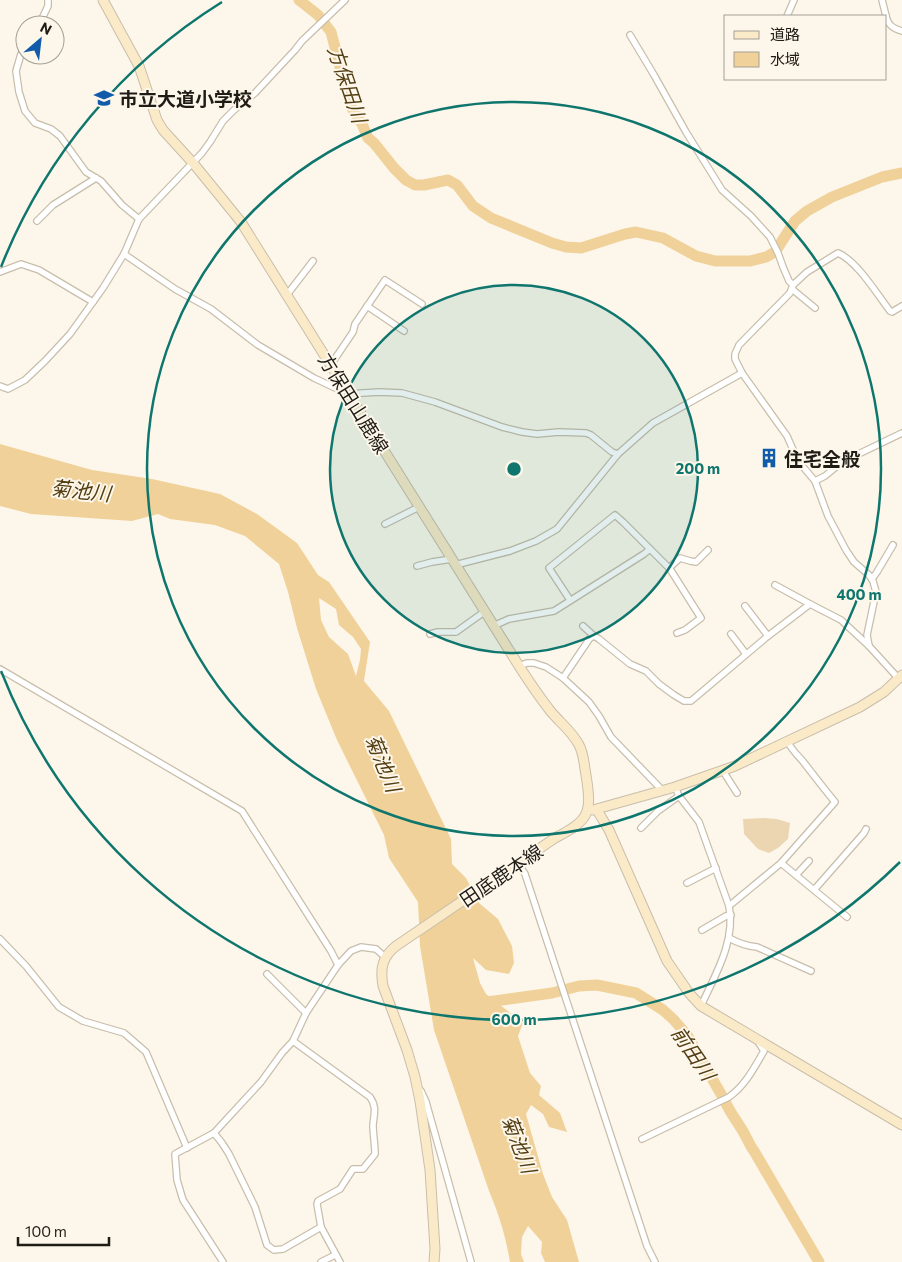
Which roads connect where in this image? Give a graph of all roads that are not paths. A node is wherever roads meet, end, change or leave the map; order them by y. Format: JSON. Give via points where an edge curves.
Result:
{"nodes":[{"id":1,"x":48,"y":0,"type":"edge"},
{"id":2,"x":103,"y":0,"type":"edge"},
{"id":3,"x":794,"y":0,"type":"edge"},
{"id":4,"x":882,"y":0,"type":"edge"},
{"id":5,"x":343,"y":2,"type":"edge"},
{"id":6,"x":44,"y":15,"type":"edge"},
{"id":7,"x":787,"y":15,"type":"edge"},
{"id":8,"x":886,"y":15,"type":"edge"},
{"id":9,"x":887,"y":21,"type":"edge"},
{"id":10,"x":902,"y":31,"type":"edge"},
{"id":11,"x":630,"y":35,"type":"dead end"},
{"id":12,"x":18,"y":65,"type":"edge"},
{"id":13,"x":193,"y":163,"type":"junction"},
{"id":14,"x":96,"y":178,"type":"junction"},
{"id":15,"x":140,"y":219,"type":"junction"},
{"id":16,"x":37,"y":221,"type":"dead end"},
{"id":17,"x":124,"y":254,"type":"junction"},
{"id":18,"x":313,"y":261,"type":"dead end"},
{"id":19,"x":0,"y":272,"type":"edge"},
{"id":20,"x":792,"y":287,"type":"junction"},
{"id":21,"x":286,"y":296,"type":"junction"},
{"id":22,"x":93,"y":302,"type":"junction"},
{"id":23,"x":422,"y":304,"type":"dead end"},
{"id":24,"x":367,"y":306,"type":"junction"},
{"id":25,"x":902,"y":306,"type":"edge"},
{"id":26,"x":815,"y":308,"type":"dead end"},
{"id":27,"x":404,"y":331,"type":"dead end"},
{"id":28,"x":330,"y":366,"type":"junction"},
{"id":29,"x":742,"y":373,"type":"junction"},
{"id":30,"x":0,"y":386,"type":"edge"},
{"id":31,"x":348,"y":394,"type":"junction"},
{"id":32,"x":902,"y":433,"type":"edge"},
{"id":33,"x":618,"y":454,"type":"junction"},
{"id":34,"x":814,"y":481,"type":"junction"},
{"id":35,"x":419,"y":507,"type":"junction"},
{"id":36,"x":385,"y":524,"type":"dead end"},
{"id":37,"x":893,"y":546,"type":"dead end"},
{"id":38,"x":650,"y":549,"type":"junction"},
{"id":39,"x":708,"y":550,"type":"dead end"},
{"id":40,"x":453,"y":562,"type":"junction"},
{"id":41,"x":417,"y":566,"type":"dead end"},
{"id":42,"x":669,"y":568,"type":"junction"},
{"id":43,"x":872,"y":579,"type":"junction"},
{"id":44,"x":775,"y":585,"type":"dead end"},
{"id":45,"x":570,"y":600,"type":"junction"},
{"id":46,"x":810,"y":604,"type":"junction"},
{"id":47,"x":745,"y":606,"type":"dead end"},
{"id":48,"x":484,"y":612,"type":"junction"},
{"id":49,"x":494,"y":626,"type":"junction"},
{"id":50,"x":583,"y":626,"type":"dead end"},
{"id":51,"x":677,"y":633,"type":"dead end"},
{"id":52,"x":430,"y":634,"type":"dead end"},
{"id":53,"x":731,"y":634,"type":"dead end"},
{"id":54,"x":594,"y":636,"type":"junction"},
{"id":55,"x":768,"y":636,"type":"junction"},
{"id":56,"x":869,"y":646,"type":"junction"},
{"id":57,"x":746,"y":654,"type":"junction"},
{"id":58,"x":519,"y":666,"type":"junction"},
{"id":59,"x":0,"y":670,"type":"edge"},
{"id":60,"x":563,"y":678,"type":"junction"},
{"id":61,"x":901,"y":679,"type":"edge"},
{"id":62,"x":788,"y":742,"type":"junction"},
{"id":63,"x":723,"y":771,"type":"junction"},
{"id":64,"x":675,"y":787,"type":"junction"},
{"id":65,"x":662,"y":790,"type":"junction"},
{"id":66,"x":738,"y":793,"type":"dead end"},
{"id":67,"x":679,"y":796,"type":"junction"},
{"id":68,"x":592,"y":810,"type":"junction"},
{"id":69,"x":641,"y":828,"type":"dead end"},
{"id":70,"x":866,"y":829,"type":"dead end"},
{"id":71,"x":809,"y":861,"type":"dead end"},
{"id":72,"x":518,"y":863,"type":"junction"},
{"id":73,"x":780,"y":863,"type":"junction"},
{"id":74,"x":716,"y":868,"type":"junction"},
{"id":75,"x":796,"y":876,"type":"junction"},
{"id":76,"x":687,"y":883,"type":"dead end"},
{"id":77,"x":814,"y":890,"type":"junction"},
{"id":78,"x":729,"y":906,"type":"junction"},
{"id":79,"x":731,"y":915,"type":"junction"},
{"id":80,"x":847,"y":917,"type":"dead end"},
{"id":81,"x":702,"y":930,"type":"dead end"},
{"id":82,"x":729,"y":938,"type":"junction"},
{"id":83,"x":0,"y":939,"type":"edge"},
{"id":84,"x":385,"y":957,"type":"junction"},
{"id":85,"x":338,"y":965,"type":"junction"},
{"id":86,"x":811,"y":971,"type":"dead end"},
{"id":87,"x":267,"y":974,"type":"dead end"},
{"id":88,"x":701,"y":1006,"type":"junction"},
{"id":89,"x":306,"y":1013,"type":"junction"},
{"id":90,"x":293,"y":1040,"type":"junction"},
{"id":91,"x":757,"y":1040,"type":"junction"},
{"id":92,"x":415,"y":1077,"type":"junction"},
{"id":93,"x":902,"y":1125,"type":"edge"},
{"id":94,"x":214,"y":1133,"type":"junction"},
{"id":95,"x":642,"y":1139,"type":"dead end"},
{"id":96,"x":187,"y":1148,"type":"junction"},
{"id":97,"x":321,"y":1227,"type":"junction"},
{"id":98,"x":335,"y":1255,"type":"junction"},
{"id":99,"x":223,"y":1262,"type":"edge"},
{"id":100,"x":321,"y":1262,"type":"edge"},
{"id":101,"x":340,"y":1262,"type":"edge"},
{"id":102,"x":434,"y":1262,"type":"edge"},
{"id":103,"x":471,"y":1262,"type":"edge"},
{"id":104,"x":655,"y":1262,"type":"edge"}],
"edges":[{"from":1,"to":6,"type":"street"},
{"from":2,"to":13,"type":"main road","name":"方保田山鹿線","via":[[139,66],[157,120]]},
{"from":3,"to":7,"type":"street"},
{"from":4,"to":8,"type":"street"},
{"from":5,"to":13,"type":"street","via":[[255,93],[223,121]]},
{"from":9,"to":10,"type":"street"},
{"from":11,"to":20,"type":"street","via":[[722,190],[770,237]]},
{"from":12,"to":14,"type":"street","via":[[19,92],[25,111],[35,123],[60,136],[86,172]]},
{"from":13,"to":15,"type":"street"},
{"from":13,"to":21,"type":"main road","name":"方保田山鹿線","via":[[241,222]]},
{"from":14,"to":15,"type":"street"},
{"from":14,"to":16,"type":"street","via":[[53,205]]},
{"from":15,"to":17,"type":"street"},
{"from":17,"to":22,"type":"street"},
{"from":17,"to":31,"type":"street","via":[[211,309],[258,345]]},
{"from":18,"to":21,"type":"street"},
{"from":19,"to":22,"type":"street","via":[[22,264],[39,270]]},
{"from":20,"to":25,"type":"street","via":[[807,272],[838,253],[857,268],[890,311]]},
{"from":20,"to":26,"type":"street"},
{"from":20,"to":29,"type":"street","via":[[736,350],[735,359]]},
{"from":21,"to":28,"type":"main road","name":"方保田山鹿線"},
{"from":22,"to":30,"type":"street","via":[[70,334],[25,380],[8,389]]},
{"from":23,"to":24,"type":"street","via":[[385,280]]},
{"from":24,"to":27,"type":"street"},
{"from":24,"to":28,"type":"street"},
{"from":28,"to":31,"type":"main road","name":"方保田山鹿線"},
{"from":29,"to":33,"type":"street","via":[[653,423]]},
{"from":29,"to":34,"type":"street"},
{"from":31,"to":33,"type":"street","via":[[402,393],[522,432],[586,433]]},
{"from":31,"to":35,"type":"main road","name":"方保田山鹿線"},
{"from":32,"to":34,"type":"street","via":[[842,462]]},
{"from":33,"to":40,"type":"street","via":[[557,529],[510,551]]},
{"from":34,"to":43,"type":"street","via":[[846,550]]},
{"from":35,"to":36,"type":"street"},
{"from":35,"to":40,"type":"main road","name":"方保田山鹿線"},
{"from":37,"to":43,"type":"street"},
{"from":38,"to":42,"type":"street"},
{"from":38,"to":45,"type":"street"},
{"from":38,"to":45,"type":"street","via":[[614,515],[549,568]]},
{"from":39,"to":42,"type":"street","via":[[696,562],[680,558]]},
{"from":40,"to":41,"type":"street"},
{"from":40,"to":48,"type":"main road","name":"方保田山鹿線"},
{"from":42,"to":51,"type":"street","via":[[701,618]]},
{"from":43,"to":56,"type":"street","via":[[876,592],[867,635]]},
{"from":44,"to":46,"type":"street"},
{"from":45,"to":49,"type":"street","via":[[554,611],[510,619]]},
{"from":46,"to":55,"type":"street"},
{"from":46,"to":56,"type":"street","via":[[841,620]]},
{"from":47,"to":55,"type":"street"},
{"from":48,"to":49,"type":"main road","name":"方保田山鹿線"},
{"from":48,"to":52,"type":"street","via":[[456,632]]},
{"from":49,"to":58,"type":"main road","name":"方保田山鹿線"},
{"from":50,"to":54,"type":"street"},
{"from":53,"to":57,"type":"street"},
{"from":54,"to":57,"type":"street","via":[[630,664],[646,671],[658,684],[691,701]]},
{"from":54,"to":60,"type":"street"},
{"from":55,"to":57,"type":"street"},
{"from":56,"to":61,"type":"street"},
{"from":58,"to":60,"type":"street","via":[[534,663]]},
{"from":58,"to":68,"type":"main road","name":"方保田山鹿線","via":[[580,747]]},
{"from":59,"to":85,"type":"street","via":[[242,810]]},
{"from":60,"to":65,"type":"street","via":[[589,702],[611,737]]},
{"from":61,"to":62,"type":"main road","name":"田底鹿本線","via":[[860,707]]},
{"from":62,"to":63,"type":"main road","name":"田底鹿本線"},
{"from":62,"to":73,"type":"street","via":[[835,802]]},
{"from":63,"to":64,"type":"main road","name":"田底鹿本線"},
{"from":63,"to":66,"type":"street"},
{"from":64,"to":65,"type":"main road","name":"田底鹿本線"},
{"from":64,"to":67,"type":"street"},
{"from":65,"to":68,"type":"main road","name":"田底鹿本線"},
{"from":67,"to":69,"type":"street"},
{"from":67,"to":74,"type":"street","via":[[699,822]]},
{"from":68,"to":72,"type":"main road","name":"田底鹿本線","via":[[577,825]]},
{"from":68,"to":88,"type":"main road","via":[[609,830],[667,961]]},
{"from":70,"to":77,"type":"street"},
{"from":71,"to":75,"type":"street"},
{"from":72,"to":84,"type":"main road","name":"田底鹿本線","via":[[396,946]]},
{"from":72,"to":104,"type":"street","via":[[525,874],[647,1246]]},
{"from":73,"to":75,"type":"street"},
{"from":73,"to":78,"type":"street"},
{"from":74,"to":76,"type":"street"},
{"from":74,"to":78,"type":"street"},
{"from":75,"to":77,"type":"street"},
{"from":77,"to":80,"type":"street"},
{"from":78,"to":79,"type":"street"},
{"from":79,"to":81,"type":"street"},
{"from":79,"to":82,"type":"street"},
{"from":82,"to":86,"type":"street"},
{"from":82,"to":88,"type":"street"},
{"from":83,"to":96,"type":"street","via":[[59,1007],[83,1021],[124,1033],[146,1052]]},
{"from":84,"to":85,"type":"street","via":[[376,949],[361,947],[351,951]]},
{"from":84,"to":92,"type":"main road","via":[[382,967],[384,986]]},
{"from":85,"to":89,"type":"street"},
{"from":87,"to":89,"type":"street"},
{"from":88,"to":91,"type":"main road"},
{"from":89,"to":90,"type":"street"},
{"from":90,"to":94,"type":"street","via":[[261,1082]]},
{"from":90,"to":97,"type":"street","via":[[374,1103],[375,1154],[363,1169],[353,1169],[340,1189],[318,1201]]},
{"from":91,"to":93,"type":"main road"},
{"from":91,"to":95,"type":"street","via":[[764,1051],[736,1092]]},
{"from":92,"to":102,"type":"main road","via":[[430,1170]]},
{"from":92,"to":103,"type":"street","via":[[426,1102]]},
{"from":94,"to":96,"type":"street"},
{"from":94,"to":97,"type":"street","via":[[229,1154],[255,1207],[267,1245],[274,1250],[283,1249]]},
{"from":96,"to":99,"type":"street","via":[[176,1154],[177,1180],[183,1200]]},
{"from":97,"to":98,"type":"street"},
{"from":98,"to":100,"type":"street"},
{"from":98,"to":101,"type":"street"}]}
